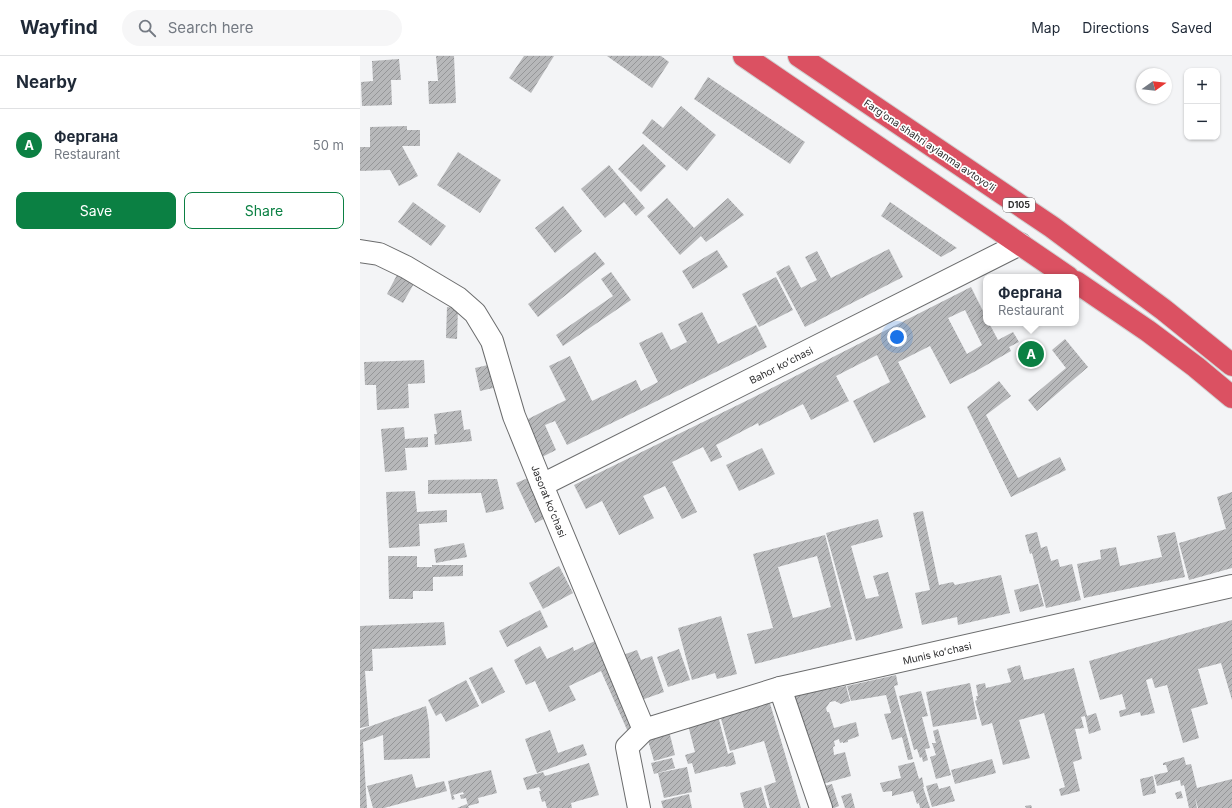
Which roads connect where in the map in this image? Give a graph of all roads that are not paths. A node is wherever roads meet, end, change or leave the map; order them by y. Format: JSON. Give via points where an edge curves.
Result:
{"nodes":[{"id":1,"x":744,"y":56,"type":"edge"},
{"id":2,"x":799,"y":56,"type":"edge"},
{"id":3,"x":1020,"y":244,"type":"junction"},
{"id":4,"x":360,"y":251,"type":"edge"},
{"id":5,"x":1064,"y":274,"type":"edge"},
{"id":6,"x":1079,"y":284,"type":"edge"},
{"id":7,"x":1232,"y":365,"type":"edge"},
{"id":8,"x":1232,"y":397,"type":"edge"},
{"id":9,"x":542,"y":485,"type":"junction"},
{"id":10,"x":1232,"y":586,"type":"edge"},
{"id":11,"x":780,"y":688,"type":"junction"},
{"id":12,"x":644,"y":730,"type":"junction"},
{"id":13,"x":639,"y":808,"type":"edge"},
{"id":14,"x":821,"y":808,"type":"edge"}],
"edges":[{"from":1,"to":3,"type":"highway"},
{"from":2,"to":7,"type":"highway","name":"Farg‘ona shahri aylanma avtoyo‘li","number":"D105","via":[[1052,227],[1164,310]]},
{"from":3,"to":5,"type":"highway"},
{"from":3,"to":9,"type":"street","name":"Bahor koʻchasi"},
{"from":4,"to":9,"type":"street","name":"Jasorat koʻchasi","via":[[379,254],[406,267],[458,298],[475,313],[492,342],[514,416]]},
{"from":6,"to":8,"type":"highway","via":[[1196,366]]},
{"from":9,"to":12,"type":"street","name":"Jasorat koʻchasi"},
{"from":10,"to":11,"type":"street","name":"Munis koʻchasi"},
{"from":11,"to":12,"type":"street","name":"Munis koʻchasi"},
{"from":11,"to":14,"type":"street"},
{"from":12,"to":13,"type":"street","via":[[627,747]]}]}
